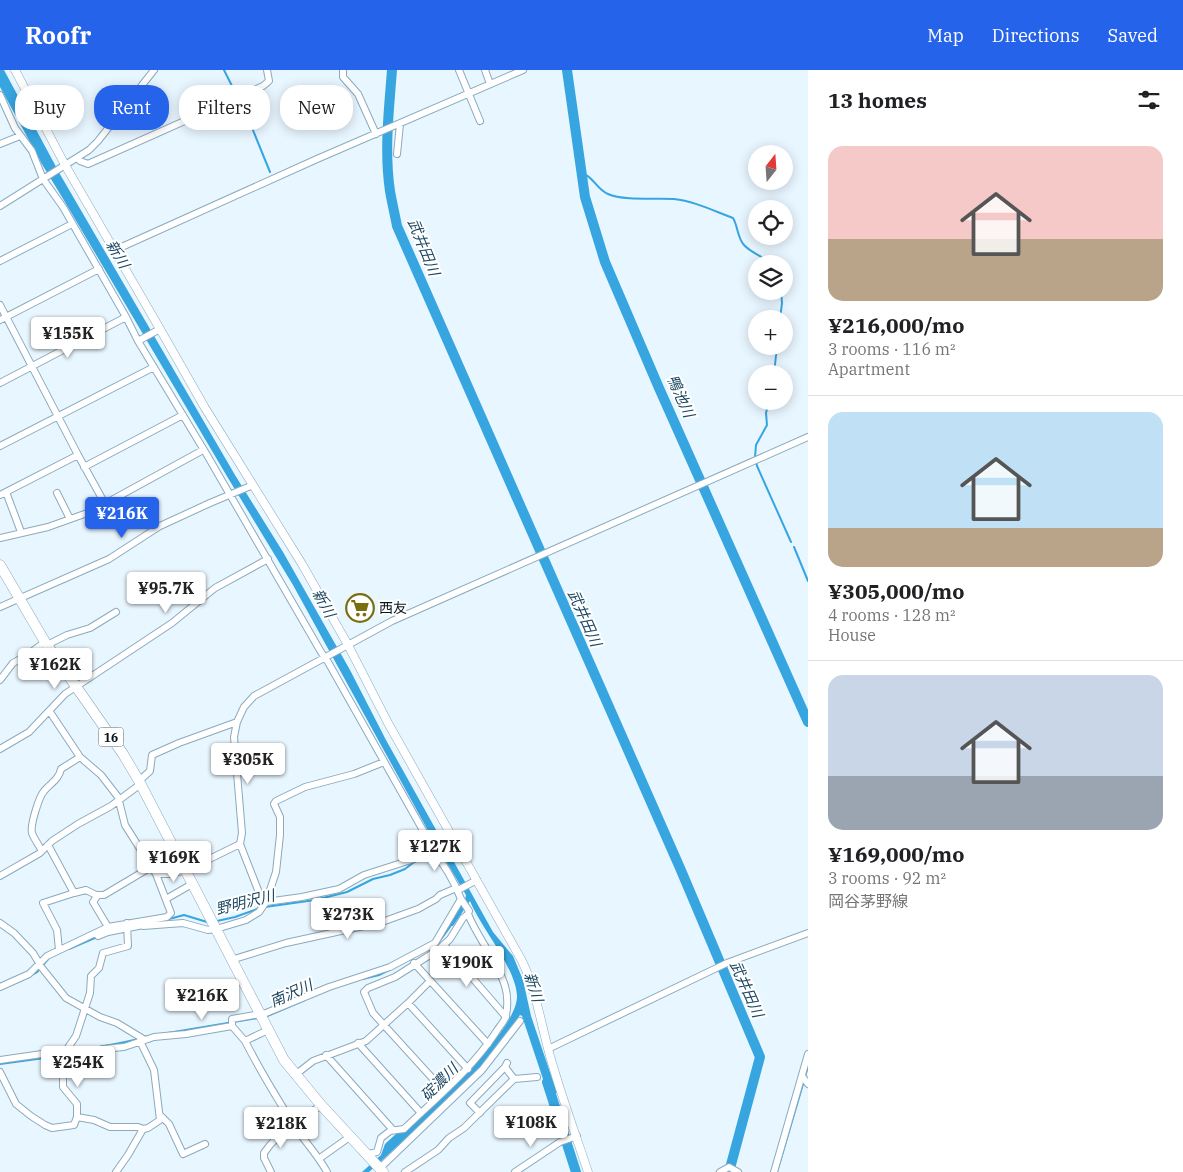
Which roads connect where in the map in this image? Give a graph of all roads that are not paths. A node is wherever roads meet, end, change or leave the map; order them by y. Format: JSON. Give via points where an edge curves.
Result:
{"nodes":[{"id":1,"x":15,"y":70,"type":"edge"},
{"id":2,"x":154,"y":70,"type":"edge"},
{"id":3,"x":267,"y":70,"type":"edge"},
{"id":4,"x":343,"y":70,"type":"edge"},
{"id":5,"x":459,"y":70,"type":"edge"},
{"id":6,"x":485,"y":70,"type":"edge"},
{"id":7,"x":523,"y":70,"type":"edge"},
{"id":8,"x":490,"y":84,"type":"junction"},
{"id":9,"x":470,"y":93,"type":"junction"},
{"id":10,"x":0,"y":95,"type":"edge"},
{"id":11,"x":480,"y":121,"type":"dead end"},
{"id":12,"x":399,"y":124,"type":"junction"},
{"id":13,"x":379,"y":133,"type":"junction"},
{"id":14,"x":20,"y":136,"type":"junction"},
{"id":15,"x":0,"y":144,"type":"edge"},
{"id":16,"x":397,"y":154,"type":"dead end"},
{"id":17,"x":77,"y":158,"type":"junction"},
{"id":18,"x":63,"y":167,"type":"junction"},
{"id":19,"x":45,"y":178,"type":"junction"},
{"id":20,"x":0,"y":206,"type":"edge"},
{"id":21,"x":72,"y":224,"type":"junction"},
{"id":22,"x":115,"y":250,"type":"junction"},
{"id":23,"x":0,"y":261,"type":"edge"},
{"id":24,"x":99,"y":269,"type":"junction"},
{"id":25,"x":0,"y":304,"type":"edge"},
{"id":26,"x":126,"y":317,"type":"junction"},
{"id":27,"x":3,"y":318,"type":"edge"},
{"id":28,"x":157,"y":330,"type":"junction"},
{"id":29,"x":139,"y":340,"type":"junction"},
{"id":30,"x":32,"y":366,"type":"junction"},
{"id":31,"x":154,"y":367,"type":"junction"},
{"id":32,"x":0,"y":383,"type":"edge"},
{"id":33,"x":183,"y":415,"type":"junction"},
{"id":34,"x":58,"y":417,"type":"junction"},
{"id":35,"x":808,"y":437,"type":"edge"},
{"id":36,"x":0,"y":446,"type":"edge"},
{"id":37,"x":203,"y":450,"type":"junction"},
{"id":38,"x":78,"y":455,"type":"junction"},
{"id":39,"x":84,"y":467,"type":"junction"},
{"id":40,"x":250,"y":487,"type":"junction"},
{"id":41,"x":3,"y":493,"type":"edge"},
{"id":42,"x":57,"y":493,"type":"dead end"},
{"id":43,"x":232,"y":494,"type":"junction"},
{"id":44,"x":105,"y":504,"type":"junction"},
{"id":45,"x":70,"y":519,"type":"junction"},
{"id":46,"x":21,"y":532,"type":"junction"},
{"id":47,"x":0,"y":538,"type":"edge"},
{"id":48,"x":268,"y":560,"type":"junction"},
{"id":49,"x":0,"y":565,"type":"edge"},
{"id":50,"x":20,"y":599,"type":"junction"},
{"id":51,"x":0,"y":607,"type":"edge"},
{"id":52,"x":116,"y":612,"type":"dead end"},
{"id":53,"x":46,"y":643,"type":"junction"},
{"id":54,"x":345,"y":646,"type":"junction"},
{"id":55,"x":326,"y":656,"type":"junction"},
{"id":56,"x":0,"y":680,"type":"edge"},
{"id":57,"x":76,"y":687,"type":"junction"},
{"id":58,"x":50,"y":712,"type":"junction"},
{"id":59,"x":237,"y":722,"type":"junction"},
{"id":60,"x":0,"y":749,"type":"edge"},
{"id":61,"x":80,"y":757,"type":"junction"},
{"id":62,"x":384,"y":762,"type":"junction"},
{"id":63,"x":139,"y":781,"type":"junction"},
{"id":64,"x":118,"y":801,"type":"junction"},
{"id":65,"x":240,"y":844,"type":"junction"},
{"id":66,"x":428,"y":844,"type":"junction"},
{"id":67,"x":48,"y":845,"type":"junction"},
{"id":68,"x":42,"y":850,"type":"junction"},
{"id":69,"x":152,"y":867,"type":"junction"},
{"id":70,"x":185,"y":869,"type":"junction"},
{"id":71,"x":156,"y":874,"type":"junction"},
{"id":72,"x":0,"y":876,"type":"edge"},
{"id":73,"x":474,"y":882,"type":"junction"},
{"id":74,"x":192,"y":884,"type":"junction"},
{"id":75,"x":459,"y":889,"type":"junction"},
{"id":76,"x":74,"y":893,"type":"junction"},
{"id":77,"x":98,"y":895,"type":"junction"},
{"id":78,"x":166,"y":899,"type":"junction"},
{"id":79,"x":461,"y":899,"type":"junction"},
{"id":80,"x":266,"y":902,"type":"junction"},
{"id":81,"x":468,"y":914,"type":"junction"},
{"id":82,"x":0,"y":923,"type":"edge"},
{"id":83,"x":143,"y":923,"type":"junction"},
{"id":84,"x":213,"y":924,"type":"junction"},
{"id":85,"x":127,"y":926,"type":"junction"},
{"id":86,"x":108,"y":927,"type":"junction"},
{"id":87,"x":807,"y":934,"type":"edge"},
{"id":88,"x":444,"y":945,"type":"junction"},
{"id":89,"x":59,"y":950,"type":"junction"},
{"id":90,"x":231,"y":960,"type":"junction"},
{"id":91,"x":414,"y":964,"type":"junction"},
{"id":92,"x":41,"y":965,"type":"junction"},
{"id":93,"x":430,"y":981,"type":"junction"},
{"id":94,"x":0,"y":987,"type":"edge"},
{"id":95,"x":408,"y":1003,"type":"junction"},
{"id":96,"x":84,"y":1008,"type":"junction"},
{"id":97,"x":260,"y":1014,"type":"junction"},
{"id":98,"x":506,"y":1017,"type":"junction"},
{"id":99,"x":520,"y":1021,"type":"dead end"},
{"id":100,"x":384,"y":1025,"type":"junction"},
{"id":101,"x":232,"y":1026,"type":"junction"},
{"id":102,"x":268,"y":1030,"type":"junction"},
{"id":103,"x":143,"y":1041,"type":"junction"},
{"id":104,"x":245,"y":1041,"type":"junction"},
{"id":105,"x":358,"y":1043,"type":"junction"},
{"id":106,"x":488,"y":1044,"type":"junction"},
{"id":107,"x":548,"y":1049,"type":"junction"},
{"id":108,"x":808,"y":1054,"type":"edge"},
{"id":109,"x":62,"y":1055,"type":"junction"},
{"id":110,"x":326,"y":1055,"type":"junction"},
{"id":111,"x":0,"y":1060,"type":"edge"},
{"id":112,"x":468,"y":1069,"type":"junction"},
{"id":113,"x":0,"y":1072,"type":"edge"},
{"id":114,"x":295,"y":1075,"type":"junction"},
{"id":115,"x":802,"y":1076,"type":"junction"},
{"id":116,"x":537,"y":1077,"type":"dead end"},
{"id":117,"x":514,"y":1079,"type":"junction"},
{"id":118,"x":808,"y":1084,"type":"edge"},
{"id":119,"x":444,"y":1091,"type":"junction"},
{"id":120,"x":322,"y":1105,"type":"junction"},
{"id":121,"x":421,"y":1113,"type":"junction"},
{"id":122,"x":480,"y":1113,"type":"junction"},
{"id":123,"x":160,"y":1115,"type":"junction"},
{"id":124,"x":77,"y":1117,"type":"junction"},
{"id":125,"x":294,"y":1125,"type":"junction"},
{"id":126,"x":143,"y":1129,"type":"junction"},
{"id":127,"x":393,"y":1130,"type":"junction"},
{"id":128,"x":351,"y":1136,"type":"junction"},
{"id":129,"x":573,"y":1137,"type":"junction"},
{"id":130,"x":205,"y":1144,"type":"dead end"},
{"id":131,"x":320,"y":1158,"type":"junction"},
{"id":132,"x":376,"y":1164,"type":"edge"},
{"id":133,"x":733,"y":1169,"type":"edge"},
{"id":134,"x":116,"y":1172,"type":"edge"},
{"id":135,"x":271,"y":1172,"type":"edge"},
{"id":136,"x":327,"y":1172,"type":"edge"},
{"id":137,"x":405,"y":1172,"type":"edge"},
{"id":138,"x":516,"y":1172,"type":"edge"},
{"id":139,"x":588,"y":1172,"type":"edge"},
{"id":140,"x":720,"y":1172,"type":"edge"},
{"id":141,"x":774,"y":1172,"type":"edge"}],
"edges":[{"from":1,"to":18,"type":"street"},
{"from":2,"to":17,"type":"street","via":[[98,141]]},
{"from":3,"to":17,"type":"street","via":[[269,81],[263,86],[88,164]]},
{"from":4,"to":13,"type":"street","via":[[343,77],[358,94]]},
{"from":5,"to":9,"type":"street"},
{"from":6,"to":8,"type":"street"},
{"from":7,"to":8,"type":"street"},
{"from":8,"to":9,"type":"street"},
{"from":9,"to":11,"type":"street"},
{"from":9,"to":12,"type":"street"},
{"from":10,"to":14,"type":"street"},
{"from":12,"to":13,"type":"street"},
{"from":12,"to":16,"type":"street"},
{"from":13,"to":22,"type":"street"},
{"from":14,"to":15,"type":"street"},
{"from":14,"to":19,"type":"street","via":[[32,151]]},
{"from":17,"to":18,"type":"street"},
{"from":18,"to":19,"type":"street"},
{"from":18,"to":22,"type":"street"},
{"from":19,"to":20,"type":"street"},
{"from":19,"to":21,"type":"street"},
{"from":21,"to":23,"type":"street"},
{"from":21,"to":24,"type":"street"},
{"from":22,"to":28,"type":"street"},
{"from":24,"to":26,"type":"street"},
{"from":24,"to":27,"type":"street"},
{"from":25,"to":27,"type":"street"},
{"from":26,"to":29,"type":"street"},
{"from":26,"to":30,"type":"street"},
{"from":27,"to":30,"type":"street"},
{"from":28,"to":29,"type":"street"},
{"from":28,"to":40,"type":"street"},
{"from":29,"to":31,"type":"street"},
{"from":30,"to":32,"type":"street"},
{"from":30,"to":34,"type":"street"},
{"from":31,"to":33,"type":"street"},
{"from":31,"to":34,"type":"street"},
{"from":33,"to":37,"type":"street"},
{"from":33,"to":39,"type":"street"},
{"from":34,"to":36,"type":"street"},
{"from":34,"to":38,"type":"street"},
{"from":35,"to":54,"type":"street","via":[[392,621]]},
{"from":37,"to":43,"type":"street"},
{"from":37,"to":44,"type":"street"},
{"from":38,"to":39,"type":"street"},
{"from":38,"to":41,"type":"street"},
{"from":39,"to":44,"type":"street"},
{"from":40,"to":43,"type":"street"},
{"from":40,"to":54,"type":"street","via":[[302,564]]},
{"from":41,"to":46,"type":"street"},
{"from":42,"to":45,"type":"street"},
{"from":43,"to":48,"type":"street"},
{"from":43,"to":50,"type":"street","via":[[151,530],[109,559]]},
{"from":44,"to":45,"type":"street"},
{"from":45,"to":46,"type":"street"},
{"from":46,"to":47,"type":"street"},
{"from":48,"to":55,"type":"street"},
{"from":48,"to":57,"type":"street","via":[[215,588],[172,623]]},
{"from":49,"to":50,"type":"main road","number":"16"},
{"from":50,"to":51,"type":"street"},
{"from":50,"to":53,"type":"main road","number":"16"},
{"from":52,"to":53,"type":"street","via":[[90,628]]},
{"from":53,"to":56,"type":"street","via":[[13,663]]},
{"from":53,"to":57,"type":"main road","number":"16"},
{"from":54,"to":55,"type":"street"},
{"from":54,"to":73,"type":"street"},
{"from":55,"to":59,"type":"street","via":[[254,696]]},
{"from":55,"to":62,"type":"street"},
{"from":57,"to":58,"type":"street","via":[[65,694]]},
{"from":57,"to":63,"type":"main road","number":"16"},
{"from":58,"to":60,"type":"street","via":[[29,732]]},
{"from":58,"to":61,"type":"street"},
{"from":59,"to":63,"type":"street","via":[[152,755],[150,771]]},
{"from":59,"to":65,"type":"street","via":[[234,737],[242,833]]},
{"from":61,"to":64,"type":"street","via":[[101,775]]},
{"from":61,"to":68,"type":"street","via":[[61,769],[39,800],[32,832]]},
{"from":62,"to":66,"type":"street","via":[[429,840]]},
{"from":62,"to":80,"type":"street","via":[[276,801],[280,835],[276,872]]},
{"from":63,"to":64,"type":"street","via":[[138,786]]},
{"from":63,"to":70,"type":"main road","number":"16"},
{"from":64,"to":67,"type":"street"},
{"from":64,"to":69,"type":"street","via":[[125,825]]},
{"from":65,"to":70,"type":"street"},
{"from":65,"to":80,"type":"street","via":[[261,904]]},
{"from":66,"to":75,"type":"street"},
{"from":66,"to":80,"type":"street","via":[[414,859],[364,875],[339,889]]},
{"from":67,"to":68,"type":"street"},
{"from":67,"to":76,"type":"street"},
{"from":68,"to":72,"type":"street"},
{"from":69,"to":71,"type":"street"},
{"from":69,"to":77,"type":"street","via":[[104,895]]},
{"from":70,"to":71,"type":"street","via":[[171,874]]},
{"from":70,"to":74,"type":"main road","number":"16"},
{"from":71,"to":78,"type":"street"},
{"from":73,"to":75,"type":"street"},
{"from":73,"to":107,"type":"street","via":[[529,976]]},
{"from":74,"to":78,"type":"street"},
{"from":74,"to":84,"type":"main road","number":"16"},
{"from":75,"to":79,"type":"street"},
{"from":75,"to":90,"type":"street","via":[[454,888],[418,909],[382,922],[286,943]]},
{"from":76,"to":77,"type":"street","via":[[86,890]]},
{"from":76,"to":89,"type":"street","via":[[43,903],[57,930]]},
{"from":77,"to":86,"type":"street","via":[[93,902]]},
{"from":78,"to":83,"type":"street","via":[[171,913],[167,918]]},
{"from":79,"to":81,"type":"street"},
{"from":79,"to":97,"type":"street","via":[[435,943],[390,967]]},
{"from":80,"to":84,"type":"street","via":[[259,912],[246,920]]},
{"from":81,"to":88,"type":"street"},
{"from":81,"to":98,"type":"street","via":[[498,967],[509,1003]]},
{"from":82,"to":92,"type":"street","via":[[25,944]]},
{"from":83,"to":84,"type":"street","via":[[183,923],[208,930]]},
{"from":83,"to":85,"type":"street"},
{"from":84,"to":90,"type":"main road","number":"16"},
{"from":85,"to":86,"type":"street"},
{"from":85,"to":92,"type":"street","via":[[61,953]]},
{"from":85,"to":96,"type":"street","via":[[128,946],[103,953],[99,968],[91,976],[90,993]]},
{"from":86,"to":89,"type":"street"},
{"from":87,"to":107,"type":"street","via":[[724,965]]},
{"from":88,"to":91,"type":"street"},
{"from":88,"to":98,"type":"street"},
{"from":89,"to":92,"type":"street","via":[[47,956]]},
{"from":90,"to":97,"type":"main road","number":"16"},
{"from":91,"to":93,"type":"street"},
{"from":91,"to":100,"type":"street","via":[[364,992],[373,1013]]},
{"from":92,"to":94,"type":"street"},
{"from":92,"to":96,"type":"street","via":[[66,998]]},
{"from":93,"to":95,"type":"street"},
{"from":93,"to":106,"type":"street"},
{"from":95,"to":100,"type":"street"},
{"from":95,"to":112,"type":"street"},
{"from":96,"to":103,"type":"street","via":[[116,1023]]},
{"from":96,"to":109,"type":"street","via":[[76,1036]]},
{"from":97,"to":101,"type":"street","via":[[232,1019]]},
{"from":97,"to":102,"type":"main road","number":"16"},
{"from":98,"to":106,"type":"street"},
{"from":99,"to":132,"type":"street","via":[[482,1070]]},
{"from":100,"to":105,"type":"street","via":[[366,1041]]},
{"from":100,"to":119,"type":"street"},
{"from":101,"to":103,"type":"street"},
{"from":101,"to":104,"type":"street"},
{"from":102,"to":104,"type":"street"},
{"from":102,"to":114,"type":"main road","number":"16"},
{"from":103,"to":109,"type":"street","via":[[86,1055]]},
{"from":103,"to":123,"type":"street","via":[[154,1070]]},
{"from":104,"to":125,"type":"street"},
{"from":105,"to":110,"type":"street"},
{"from":105,"to":121,"type":"street"},
{"from":106,"to":112,"type":"street"},
{"from":107,"to":129,"type":"street"},
{"from":108,"to":115,"type":"street"},
{"from":109,"to":111,"type":"street","via":[[42,1054]]},
{"from":109,"to":124,"type":"street","via":[[59,1058],[63,1087],[74,1099]]},
{"from":110,"to":114,"type":"street"},
{"from":110,"to":127,"type":"street"},
{"from":112,"to":119,"type":"street"},
{"from":113,"to":124,"type":"street","via":[[16,1104],[44,1125],[52,1128],[74,1125]]},
{"from":114,"to":120,"type":"main road","number":"16"},
{"from":115,"to":118,"type":"street"},
{"from":115,"to":141,"type":"street"},
{"from":116,"to":117,"type":"street"},
{"from":117,"to":122,"type":"street"},
{"from":117,"to":122,"type":"street","via":[[506,1065],[470,1103]]},
{"from":119,"to":121,"type":"street"},
{"from":120,"to":125,"type":"street"},
{"from":120,"to":128,"type":"main road","number":"16"},
{"from":121,"to":127,"type":"street","via":[[404,1129]]},
{"from":122,"to":137,"type":"street","via":[[438,1150]]},
{"from":123,"to":126,"type":"street","via":[[160,1120]]},
{"from":123,"to":130,"type":"street","via":[[169,1124],[183,1154]]},
{"from":124,"to":126,"type":"street","via":[[110,1127]]},
{"from":125,"to":131,"type":"street"},
{"from":125,"to":135,"type":"street","via":[[288,1126],[264,1153]]},
{"from":126,"to":134,"type":"street"},
{"from":127,"to":132,"type":"street","via":[[381,1138]]},
{"from":128,"to":131,"type":"street"},
{"from":128,"to":132,"type":"main road","number":"16"},
{"from":129,"to":138,"type":"street","via":[[561,1141]]},
{"from":129,"to":139,"type":"street"},
{"from":131,"to":136,"type":"street"},
{"from":133,"to":140,"type":"street"}]}
